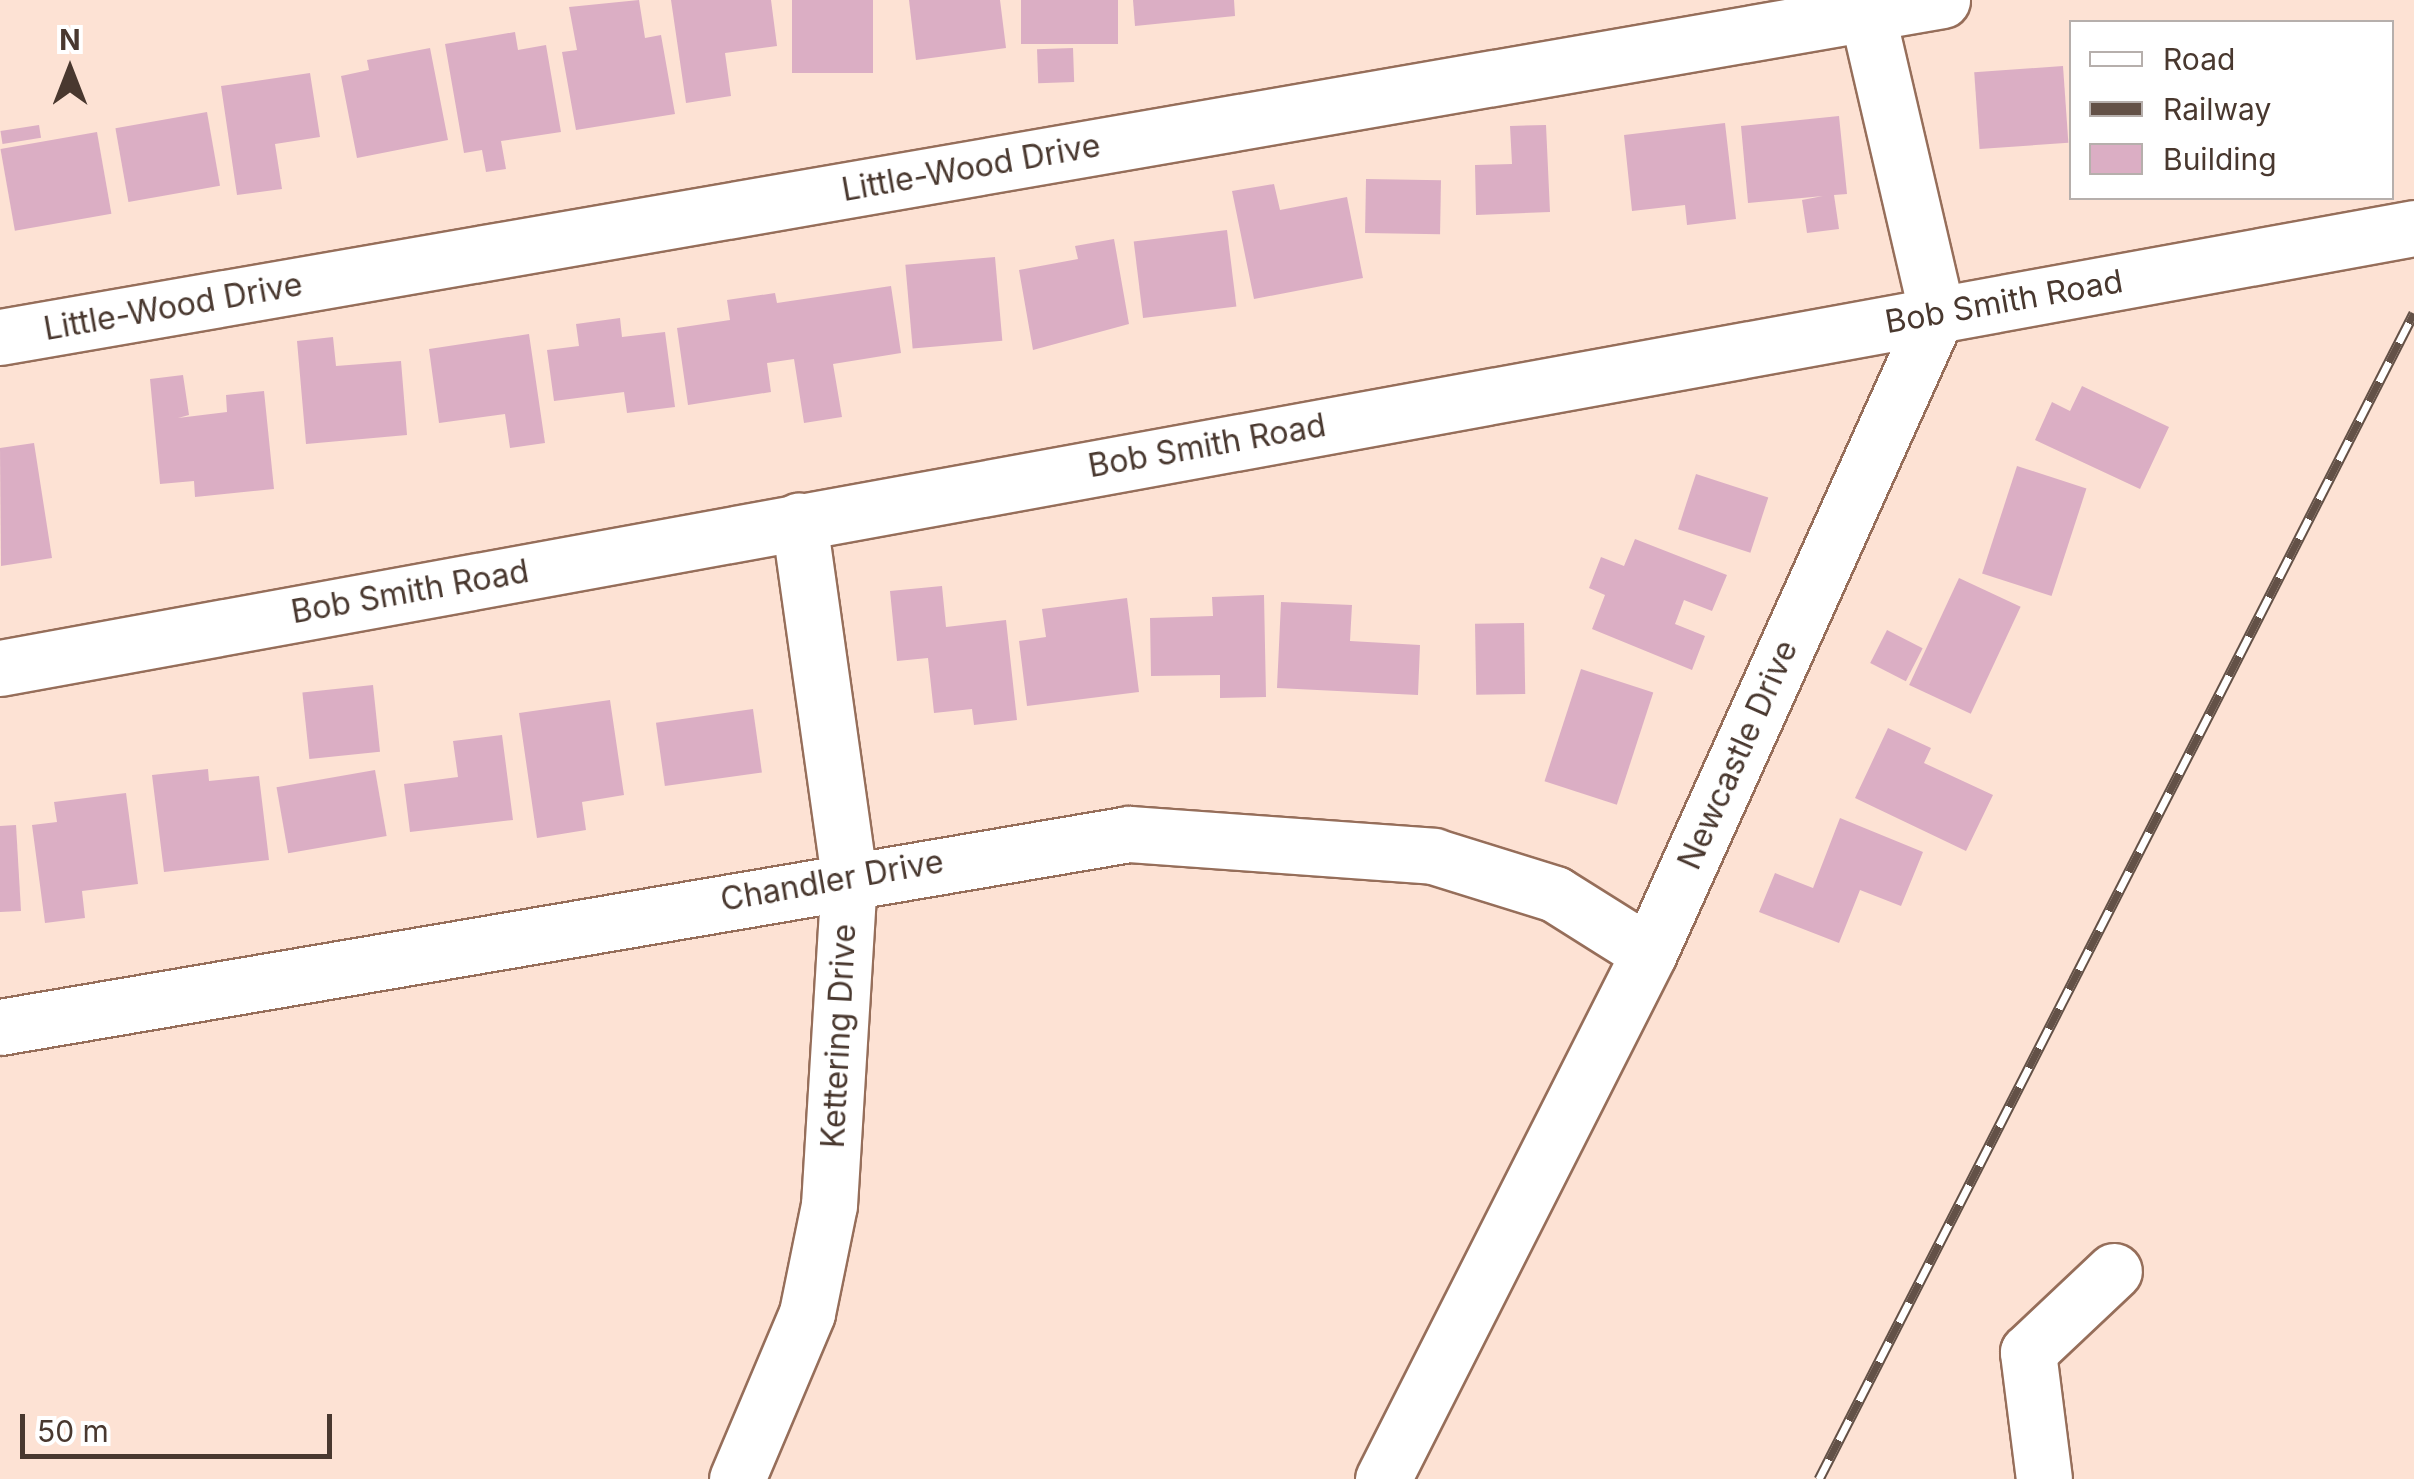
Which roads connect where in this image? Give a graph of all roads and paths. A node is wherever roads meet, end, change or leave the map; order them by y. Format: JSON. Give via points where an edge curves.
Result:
{"nodes":[{"id":1,"x":1942,"y":0,"type":"edge"},
{"id":2,"x":1865,"y":6,"type":"edge"},
{"id":3,"x":2414,"y":228,"type":"edge"},
{"id":4,"x":1937,"y":314,"type":"junction"},
{"id":5,"x":0,"y":336,"type":"edge"},
{"id":6,"x":799,"y":520,"type":"junction"},
{"id":7,"x":0,"y":668,"type":"edge"},
{"id":8,"x":849,"y":877,"type":"junction"},
{"id":9,"x":1649,"y":953,"type":"junction"},
{"id":10,"x":0,"y":1027,"type":"edge"},
{"id":11,"x":2114,"y":1271,"type":"dead end"},
{"id":12,"x":737,"y":1479,"type":"edge"},
{"id":13,"x":1383,"y":1479,"type":"edge"},
{"id":14,"x":2044,"y":1479,"type":"edge"}],
"edges":[{"from":1,"to":2,"type":"street","name":"Little-Wood Drive"},
{"from":2,"to":4,"type":"street"},
{"from":2,"to":5,"type":"street","name":"Little-Wood Drive"},
{"from":3,"to":4,"type":"street","name":"Bob Smith Road"},
{"from":4,"to":6,"type":"street","name":"Bob Smith Road"},
{"from":4,"to":9,"type":"street","name":"Newcastle Drive"},
{"from":6,"to":7,"type":"street","name":"Bob Smith Road"},
{"from":6,"to":8,"type":"street","name":"Kettering Drive"},
{"from":8,"to":9,"type":"street","name":"Chandler Drive","via":[[1130,834],[1434,856],[1555,894]]},
{"from":8,"to":10,"type":"street","name":"Chandler Drive"},
{"from":8,"to":12,"type":"street","name":"Kettering Drive","via":[[829,1205],[806,1313]]},
{"from":9,"to":13,"type":"street","name":"Newcastle Drive"},
{"from":11,"to":14,"type":"street","via":[[2028,1352]]}]}
